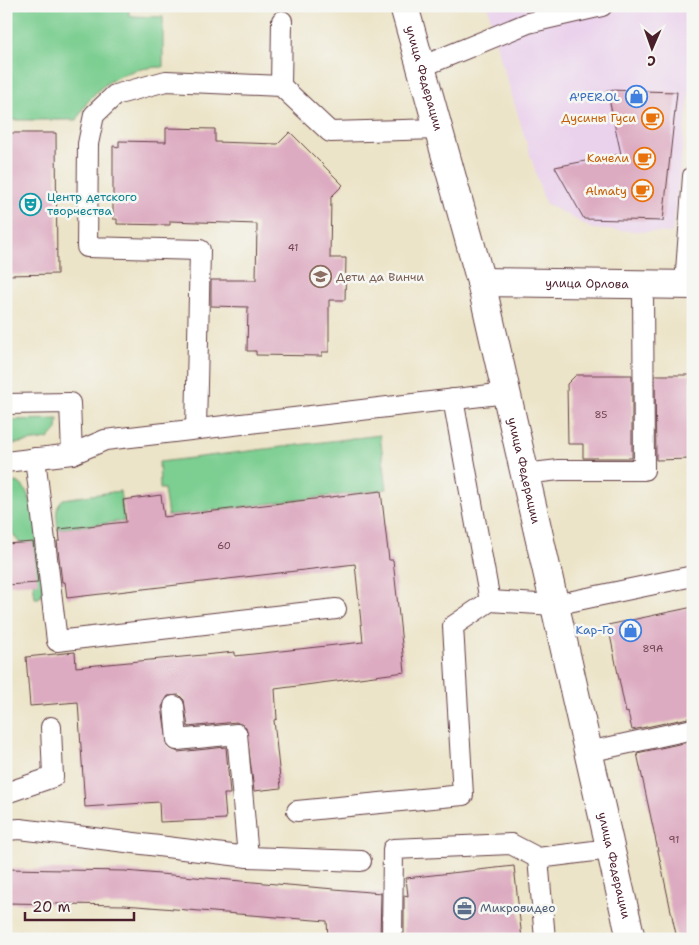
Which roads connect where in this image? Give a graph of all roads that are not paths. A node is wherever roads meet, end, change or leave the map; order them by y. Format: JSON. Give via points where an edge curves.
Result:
{"nodes":[{"id":1,"x":404,"y":6,"type":"edge"},
{"id":2,"x":602,"y":6,"type":"edge"},
{"id":3,"x":282,"y":21,"type":"dead end"},
{"id":4,"x":421,"y":67,"type":"junction"},
{"id":5,"x":281,"y":86,"type":"junction"},
{"id":6,"x":439,"y":129,"type":"junction"},
{"id":7,"x":693,"y":176,"type":"edge"},
{"id":8,"x":481,"y":282,"type":"junction"},
{"id":9,"x":643,"y":284,"type":"junction"},
{"id":10,"x":689,"y":285,"type":"edge"},
{"id":11,"x":507,"y":392,"type":"junction"},
{"id":12,"x":453,"y":399,"type":"junction"},
{"id":13,"x":6,"y":404,"type":"edge"},
{"id":14,"x":196,"y":429,"type":"junction"},
{"id":15,"x":72,"y":454,"type":"junction"},
{"id":16,"x":35,"y":458,"type":"junction"},
{"id":17,"x":6,"y":462,"type":"edge"},
{"id":18,"x":524,"y":474,"type":"junction"},
{"id":19,"x":693,"y":576,"type":"edge"},
{"id":20,"x":490,"y":601,"type":"junction"},
{"id":21,"x":554,"y":605,"type":"junction"},
{"id":22,"x":336,"y":609,"type":"dead end"},
{"id":23,"x":174,"y":706,"type":"dead end"},
{"id":24,"x":51,"y":727,"type":"dead end"},
{"id":25,"x":693,"y":729,"type":"edge"},
{"id":26,"x":588,"y":752,"type":"junction"},
{"id":27,"x":6,"y":793,"type":"edge"},
{"id":28,"x":297,"y":811,"type":"dead end"},
{"id":29,"x":6,"y":830,"type":"edge"},
{"id":30,"x":610,"y":849,"type":"junction"},
{"id":31,"x":248,"y":857,"type":"junction"},
{"id":32,"x":538,"y":858,"type":"junction"},
{"id":33,"x":361,"y":861,"type":"dead end"},
{"id":34,"x":392,"y":939,"type":"edge"},
{"id":35,"x":545,"y":939,"type":"edge"},
{"id":36,"x":630,"y":939,"type":"edge"}],
"edges":[{"from":1,"to":4,"type":"main road","name":"улица Федерации"},
{"from":2,"to":4,"type":"lane","via":[[528,22]]},
{"from":3,"to":5,"type":"lane"},
{"from":4,"to":6,"type":"main road","name":"улица Федерации"},
{"from":5,"to":6,"type":"lane","via":[[330,132]]},
{"from":5,"to":14,"type":"lane","via":[[166,82],[114,96],[94,115],[88,144],[87,247],[200,250]]},
{"from":6,"to":8,"type":"main road","name":"улица Федерации"},
{"from":7,"to":10,"type":"lane"},
{"from":8,"to":9,"type":"main road","name":"улица Орлова"},
{"from":8,"to":11,"type":"main road","name":"улица Федерации"},
{"from":9,"to":10,"type":"main road","name":"улица Орлова"},
{"from":9,"to":18,"type":"lane","via":[[644,470],[559,470]]},
{"from":11,"to":12,"type":"lane"},
{"from":11,"to":18,"type":"main road","name":"улица Федерации"},
{"from":12,"to":14,"type":"lane"},
{"from":12,"to":20,"type":"lane"},
{"from":13,"to":15,"type":"lane","via":[[70,403]]},
{"from":14,"to":15,"type":"lane","via":[[105,440]]},
{"from":15,"to":16,"type":"lane"},
{"from":16,"to":17,"type":"lane"},
{"from":16,"to":22,"type":"lane","via":[[57,641]]},
{"from":18,"to":21,"type":"main road","name":"улица Федерации"},
{"from":19,"to":21,"type":"lane"},
{"from":20,"to":21,"type":"lane"},
{"from":20,"to":28,"type":"lane","via":[[453,626],[462,794]]},
{"from":21,"to":26,"type":"main road","name":"улица Федерации"},
{"from":23,"to":31,"type":"lane","via":[[177,740],[237,734]]},
{"from":24,"to":27,"type":"lane","via":[[53,777]]},
{"from":25,"to":26,"type":"lane"},
{"from":26,"to":30,"type":"main road","name":"улица Федерации"},
{"from":29,"to":31,"type":"lane","via":[[20,829]]},
{"from":30,"to":32,"type":"lane"},
{"from":30,"to":36,"type":"main road","name":"улица Федерации"},
{"from":31,"to":33,"type":"lane"},
{"from":32,"to":34,"type":"lane","via":[[511,844],[393,848]]},
{"from":32,"to":35,"type":"lane"}]}
